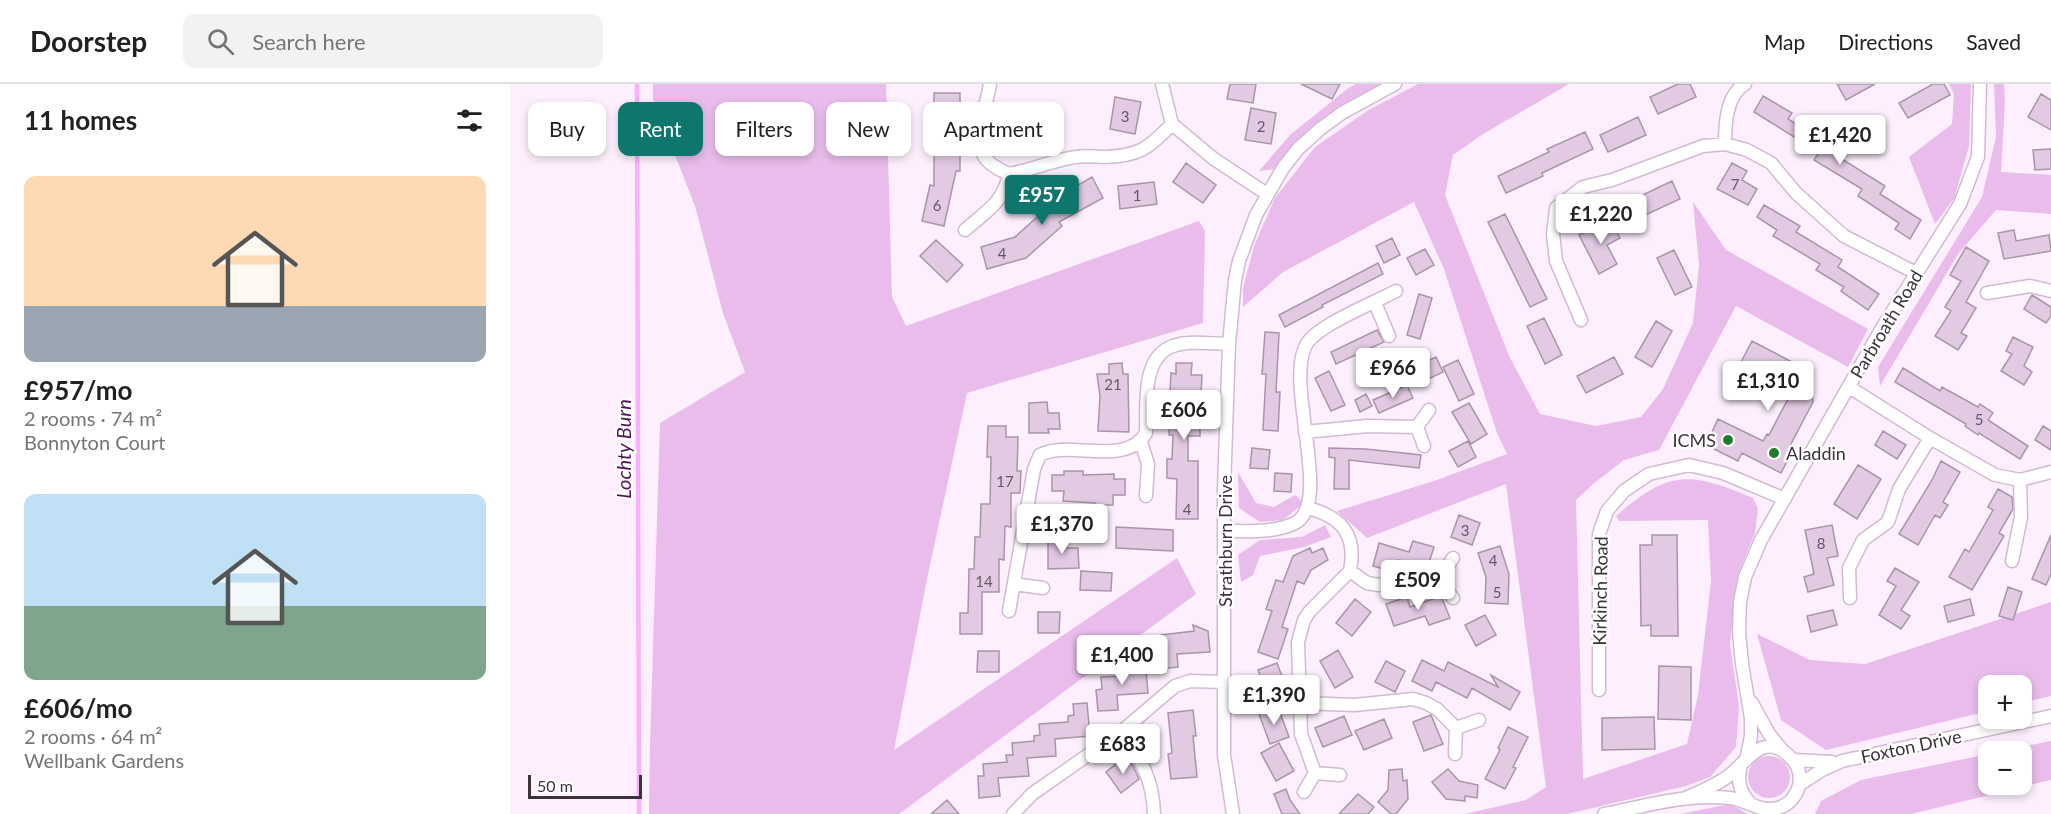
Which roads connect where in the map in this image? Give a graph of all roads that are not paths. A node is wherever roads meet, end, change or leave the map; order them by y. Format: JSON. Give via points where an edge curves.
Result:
{"nodes":[{"id":1,"x":990,"y":84,"type":"edge"},
{"id":2,"x":1162,"y":84,"type":"edge"},
{"id":3,"x":1395,"y":84,"type":"edge"},
{"id":4,"x":1745,"y":84,"type":"edge"},
{"id":5,"x":1980,"y":84,"type":"edge"},
{"id":6,"x":1172,"y":124,"type":"junction"},
{"id":7,"x":1725,"y":144,"type":"junction"},
{"id":8,"x":1009,"y":174,"type":"junction"},
{"id":9,"x":1267,"y":194,"type":"junction"},
{"id":10,"x":965,"y":230,"type":"dead end"},
{"id":11,"x":1916,"y":273,"type":"junction"},
{"id":12,"x":1396,"y":291,"type":"dead end"},
{"id":13,"x":2051,"y":291,"type":"edge"},
{"id":14,"x":1987,"y":293,"type":"dead end"},
{"id":15,"x":1375,"y":303,"type":"junction"},
{"id":16,"x":1581,"y":320,"type":"dead end"},
{"id":17,"x":1389,"y":336,"type":"dead end"},
{"id":18,"x":1229,"y":344,"type":"junction"},
{"id":19,"x":1849,"y":387,"type":"junction"},
{"id":20,"x":1429,"y":410,"type":"dead end"},
{"id":21,"x":1417,"y":427,"type":"junction"},
{"id":22,"x":1305,"y":432,"type":"junction"},
{"id":23,"x":1930,"y":438,"type":"junction"},
{"id":24,"x":1141,"y":442,"type":"junction"},
{"id":25,"x":1424,"y":446,"type":"dead end"},
{"id":26,"x":2051,"y":472,"type":"edge"},
{"id":27,"x":2020,"y":480,"type":"junction"},
{"id":28,"x":1146,"y":496,"type":"dead end"},
{"id":29,"x":1785,"y":500,"type":"junction"},
{"id":30,"x":1308,"y":508,"type":"junction"},
{"id":31,"x":1225,"y":531,"type":"junction"},
{"id":32,"x":1453,"y":558,"type":"dead end"},
{"id":33,"x":2012,"y":561,"type":"dead end"},
{"id":34,"x":1350,"y":572,"type":"junction"},
{"id":35,"x":1439,"y":580,"type":"junction"},
{"id":36,"x":1014,"y":584,"type":"junction"},
{"id":37,"x":1043,"y":588,"type":"dead end"},
{"id":38,"x":1453,"y":598,"type":"dead end"},
{"id":39,"x":1850,"y":598,"type":"dead end"},
{"id":40,"x":1009,"y":611,"type":"dead end"},
{"id":41,"x":1225,"y":682,"type":"junction"},
{"id":42,"x":1599,"y":690,"type":"dead end"},
{"id":43,"x":1747,"y":694,"type":"junction"},
{"id":44,"x":1301,"y":703,"type":"junction"},
{"id":45,"x":2051,"y":716,"type":"edge"},
{"id":46,"x":1479,"y":720,"type":"dead end"},
{"id":47,"x":1456,"y":728,"type":"junction"},
{"id":48,"x":1121,"y":732,"type":"junction"},
{"id":49,"x":1783,"y":751,"type":"junction"},
{"id":50,"x":1455,"y":754,"type":"dead end"},
{"id":51,"x":1794,"y":760,"type":"junction"},
{"id":52,"x":1744,"y":761,"type":"junction"},
{"id":53,"x":1842,"y":761,"type":"junction"},
{"id":54,"x":1315,"y":773,"type":"junction"},
{"id":55,"x":1340,"y":775,"type":"dead end"},
{"id":56,"x":1799,"y":785,"type":"junction"},
{"id":57,"x":1304,"y":792,"type":"dead end"},
{"id":58,"x":1686,"y":798,"type":"junction"},
{"id":59,"x":1794,"y":798,"type":"junction"},
{"id":60,"x":1757,"y":808,"type":"edge"},
{"id":61,"x":1013,"y":814,"type":"edge"},
{"id":62,"x":1154,"y":814,"type":"edge"},
{"id":63,"x":1233,"y":814,"type":"edge"},
{"id":64,"x":1604,"y":814,"type":"edge"},
{"id":65,"x":1789,"y":814,"type":"edge"}],
"edges":[{"from":1,"to":8,"type":"street","via":[[980,132],[983,155]]},
{"from":2,"to":6,"type":"street"},
{"from":3,"to":9,"type":"street","name":"Strathburn Drive","via":[[1320,129],[1298,149]]},
{"from":4,"to":7,"type":"street","via":[[1737,89],[1725,122]]},
{"from":5,"to":11,"type":"street","name":"Parbroath Road","via":[[1978,158],[1960,204]]},
{"from":6,"to":8,"type":"street","via":[[1152,144],[1124,156],[1079,156]]},
{"from":6,"to":9,"type":"street","via":[[1214,159]]},
{"from":7,"to":11,"type":"street","via":[[1771,163],[1796,193],[1844,236]]},
{"from":7,"to":16,"type":"street","via":[[1702,146],[1583,187],[1556,208],[1552,234],[1556,261]]},
{"from":8,"to":10,"type":"street","via":[[1001,198]]},
{"from":9,"to":18,"type":"street","name":"Strathburn Drive","via":[[1239,261]]},
{"from":11,"to":19,"type":"street","name":"Parbroath Road"},
{"from":12,"to":15,"type":"street"},
{"from":13,"to":14,"type":"street","via":[[2030,286]]},
{"from":15,"to":17,"type":"street"},
{"from":15,"to":22,"type":"street","via":[[1317,333],[1306,345],[1299,384]]},
{"from":18,"to":24,"type":"street","via":[[1191,343],[1162,351],[1149,373],[1146,433]]},
{"from":18,"to":31,"type":"street","name":"Strathburn Drive"},
{"from":19,"to":23,"type":"street"},
{"from":19,"to":29,"type":"street","name":"Parbroath Road"},
{"from":20,"to":21,"type":"street"},
{"from":21,"to":22,"type":"street","via":[[1368,426]]},
{"from":21,"to":25,"type":"street"},
{"from":22,"to":30,"type":"street","via":[[1310,478]]},
{"from":23,"to":27,"type":"street","via":[[1995,475]]},
{"from":23,"to":39,"type":"street","via":[[1899,489],[1888,522],[1863,540],[1853,559],[1849,568]]},
{"from":24,"to":28,"type":"street","via":[[1148,464]]},
{"from":24,"to":36,"type":"street","via":[[1119,450],[1053,450],[1040,455],[1034,469]]},
{"from":26,"to":27,"type":"street"},
{"from":27,"to":33,"type":"street","via":[[2022,517]]},
{"from":29,"to":42,"type":"street","name":"Kirkinch Road","via":[[1724,473],[1689,465],[1649,474],[1624,491],[1607,511],[1599,534]]},
{"from":29,"to":43,"type":"street","name":"Parbroath Road","via":[[1752,559],[1740,602],[1739,632]]},
{"from":30,"to":31,"type":"street","via":[[1295,524],[1264,531]]},
{"from":30,"to":34,"type":"street","via":[[1334,518],[1350,537]]},
{"from":31,"to":41,"type":"street","name":"Strathburn Drive"},
{"from":32,"to":35,"type":"street"},
{"from":34,"to":35,"type":"street","via":[[1378,585]]},
{"from":34,"to":44,"type":"street","via":[[1304,620],[1298,642]]},
{"from":35,"to":38,"type":"street"},
{"from":36,"to":37,"type":"street"},
{"from":36,"to":40,"type":"street"},
{"from":41,"to":48,"type":"street","via":[[1190,681],[1175,686]]},
{"from":41,"to":63,"type":"street","name":"Strathburn Drive","via":[[1224,754]]},
{"from":43,"to":49,"type":"street","name":"Parbroath Road"},
{"from":43,"to":52,"type":"street","name":"Parbroath Road","via":[[1751,718]]},
{"from":44,"to":47,"type":"street","via":[[1355,705],[1413,699],[1437,710]]},
{"from":44,"to":54,"type":"street","via":[[1301,734]]},
{"from":45,"to":53,"type":"street","name":"Foxton Drive"},
{"from":46,"to":47,"type":"street"},
{"from":47,"to":50,"type":"street"},
{"from":48,"to":61,"type":"street","via":[[1032,794]]},
{"from":48,"to":62,"type":"street","via":[[1144,766]]},
{"from":49,"to":51,"type":"street"},
{"from":49,"to":52,"type":"street","via":[[1766,747]]},
{"from":51,"to":53,"type":"street","name":"Foxton Drive"},
{"from":51,"to":56,"type":"street"},
{"from":52,"to":58,"type":"street","via":[[1728,777]]},
{"from":52,"to":60,"type":"street","via":[[1738,775],[1739,786]]},
{"from":53,"to":56,"type":"street","name":"Foxton Drive"},
{"from":54,"to":55,"type":"street"},
{"from":54,"to":57,"type":"street"},
{"from":56,"to":59,"type":"street"},
{"from":58,"to":60,"type":"street","via":[[1734,798]]},
{"from":58,"to":64,"type":"street"},
{"from":59,"to":60,"type":"street","via":[[1777,808]]},
{"from":59,"to":65,"type":"street"}]}
